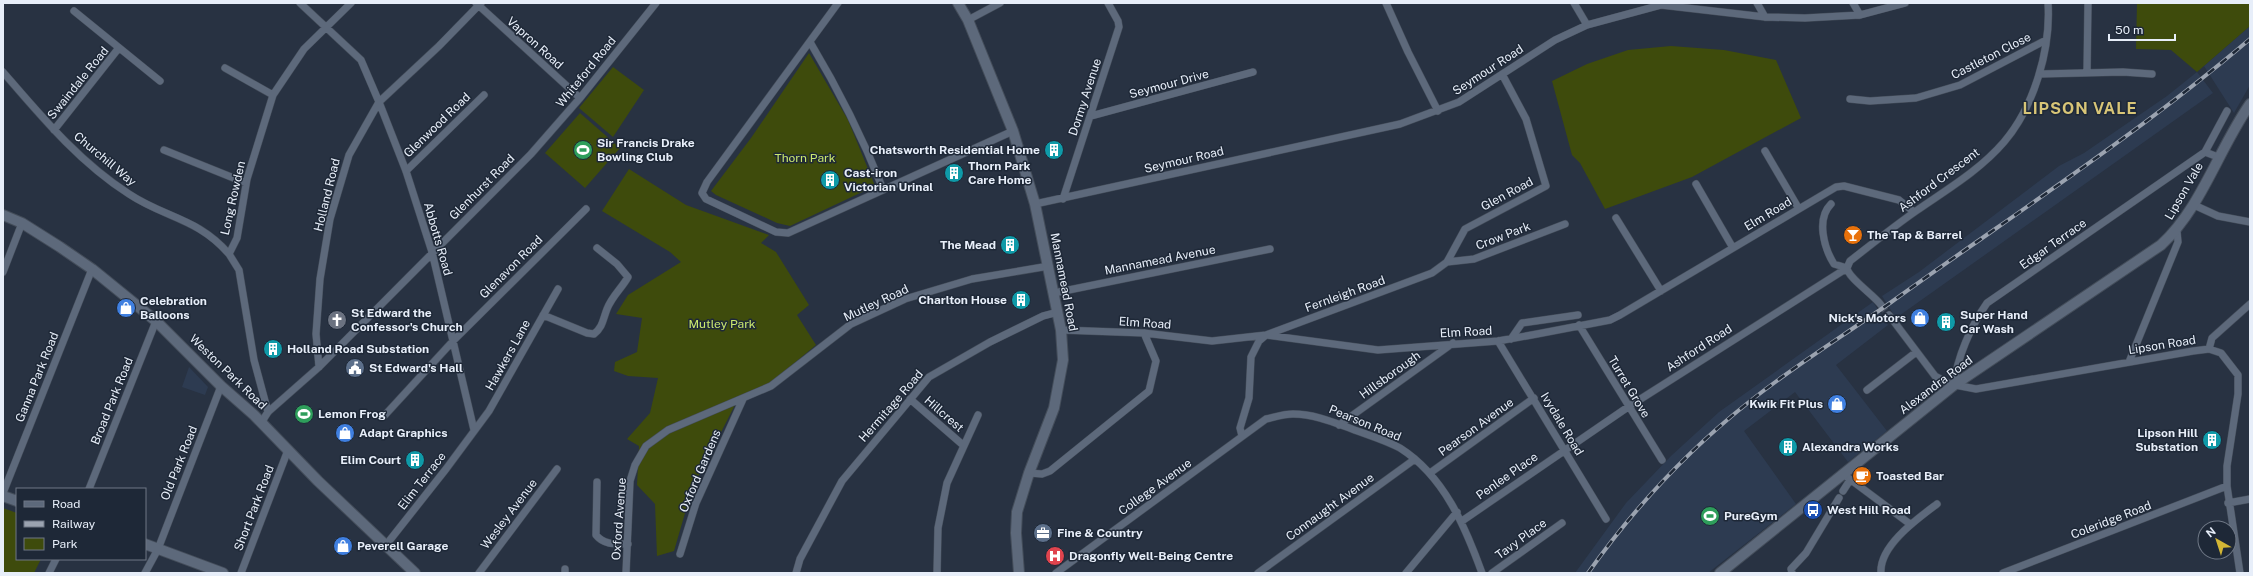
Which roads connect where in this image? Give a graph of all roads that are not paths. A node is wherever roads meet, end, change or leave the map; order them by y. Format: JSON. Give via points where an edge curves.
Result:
{"nodes":[{"id":1,"x":300,"y":3,"type":"edge"},
{"id":2,"x":351,"y":3,"type":"edge"},
{"id":3,"x":656,"y":3,"type":"edge"},
{"id":4,"x":838,"y":3,"type":"edge"},
{"id":5,"x":958,"y":3,"type":"edge"},
{"id":6,"x":1000,"y":3,"type":"edge"},
{"id":7,"x":1108,"y":3,"type":"edge"},
{"id":8,"x":1386,"y":3,"type":"edge"},
{"id":9,"x":1574,"y":3,"type":"edge"},
{"id":10,"x":1757,"y":3,"type":"edge"},
{"id":11,"x":1853,"y":3,"type":"edge"},
{"id":12,"x":1905,"y":3,"type":"edge"},
{"id":13,"x":2048,"y":3,"type":"edge"},
{"id":14,"x":2088,"y":3,"type":"edge"},
{"id":15,"x":478,"y":4,"type":"edge"},
{"id":16,"x":1660,"y":4,"type":"edge"},
{"id":17,"x":74,"y":11,"type":"dead end"},
{"id":18,"x":1860,"y":15,"type":"junction"},
{"id":19,"x":1765,"y":17,"type":"junction"},
{"id":20,"x":968,"y":20,"type":"junction"},
{"id":21,"x":1586,"y":25,"type":"junction"},
{"id":22,"x":324,"y":27,"type":"junction"},
{"id":23,"x":2046,"y":40,"type":"junction"},
{"id":24,"x":810,"y":42,"type":"junction"},
{"id":25,"x":118,"y":49,"type":"junction"},
{"id":26,"x":225,"y":68,"type":"dead end"},
{"id":27,"x":3,"y":72,"type":"edge"},
{"id":28,"x":1253,"y":72,"type":"dead end"},
{"id":29,"x":2087,"y":72,"type":"junction"},
{"id":30,"x":1502,"y":74,"type":"junction"},
{"id":31,"x":2040,"y":74,"type":"junction"},
{"id":32,"x":2152,"y":74,"type":"dead end"},
{"id":33,"x":160,"y":81,"type":"dead end"},
{"id":34,"x":273,"y":95,"type":"junction"},
{"id":35,"x":484,"y":95,"type":"dead end"},
{"id":36,"x":580,"y":98,"type":"junction"},
{"id":37,"x":1850,"y":99,"type":"dead end"},
{"id":38,"x":379,"y":102,"type":"junction"},
{"id":39,"x":2250,"y":104,"type":"edge"},
{"id":40,"x":1438,"y":111,"type":"junction"},
{"id":41,"x":2227,"y":111,"type":"dead end"},
{"id":42,"x":1091,"y":116,"type":"junction"},
{"id":43,"x":54,"y":130,"type":"junction"},
{"id":44,"x":1013,"y":131,"type":"junction"},
{"id":45,"x":164,"y":150,"type":"dead end"},
{"id":46,"x":1765,"y":151,"type":"dead end"},
{"id":47,"x":2205,"y":152,"type":"junction"},
{"id":48,"x":531,"y":154,"type":"joint"},
{"id":49,"x":2218,"y":157,"type":"junction"},
{"id":50,"x":406,"y":171,"type":"junction"},
{"id":51,"x":246,"y":183,"type":"junction"},
{"id":52,"x":1696,"y":184,"type":"dead end"},
{"id":53,"x":883,"y":189,"type":"junction"},
{"id":54,"x":1063,"y":199,"type":"junction"},
{"id":55,"x":1035,"y":204,"type":"junction"},
{"id":56,"x":1831,"y":204,"type":"dead end"},
{"id":57,"x":2194,"y":205,"type":"junction"},
{"id":58,"x":586,"y":209,"type":"dead end"},
{"id":59,"x":1799,"y":209,"type":"junction"},
{"id":60,"x":1914,"y":212,"type":"junction"},
{"id":61,"x":3,"y":215,"type":"edge"},
{"id":62,"x":1616,"y":218,"type":"dead end"},
{"id":63,"x":2250,"y":222,"type":"edge"},
{"id":64,"x":22,"y":223,"type":"junction"},
{"id":65,"x":1565,"y":224,"type":"dead end"},
{"id":66,"x":2176,"y":230,"type":"junction"},
{"id":67,"x":597,"y":248,"type":"dead end"},
{"id":68,"x":1733,"y":248,"type":"junction"},
{"id":69,"x":1270,"y":249,"type":"dead end"},
{"id":70,"x":432,"y":252,"type":"junction"},
{"id":71,"x":230,"y":254,"type":"junction"},
{"id":72,"x":1447,"y":262,"type":"junction"},
{"id":73,"x":1049,"y":266,"type":"junction"},
{"id":74,"x":1847,"y":268,"type":"junction"},
{"id":75,"x":92,"y":269,"type":"junction"},
{"id":76,"x":3,"y":272,"type":"edge"},
{"id":77,"x":1432,"y":273,"type":"joint"},
{"id":78,"x":558,"y":289,"type":"dead end"},
{"id":79,"x":1661,"y":291,"type":"junction"},
{"id":80,"x":1054,"y":293,"type":"junction"},
{"id":81,"x":1882,"y":304,"type":"tunnel mouth"},
{"id":82,"x":2250,"y":304,"type":"edge"},
{"id":83,"x":1058,"y":312,"type":"junction"},
{"id":84,"x":1578,"y":314,"type":"dead end"},
{"id":85,"x":543,"y":315,"type":"junction"},
{"id":86,"x":1889,"y":315,"type":"tunnel mouth"},
{"id":87,"x":156,"y":321,"type":"junction"},
{"id":88,"x":1579,"y":325,"type":"junction"},
{"id":89,"x":1061,"y":330,"type":"junction"},
{"id":90,"x":1144,"y":333,"type":"junction"},
{"id":91,"x":1266,"y":335,"type":"junction"},
{"id":92,"x":1511,"y":339,"type":"junction"},
{"id":93,"x":453,"y":341,"type":"junction"},
{"id":94,"x":1498,"y":341,"type":"junction"},
{"id":95,"x":1453,"y":343,"type":"junction"},
{"id":96,"x":2209,"y":349,"type":"junction"},
{"id":97,"x":1915,"y":352,"type":"junction"},
{"id":98,"x":2130,"y":362,"type":"junction"},
{"id":99,"x":319,"y":367,"type":"junction"},
{"id":100,"x":1954,"y":385,"type":"junction"},
{"id":101,"x":221,"y":386,"type":"junction"},
{"id":102,"x":1867,"y":390,"type":"dead end"},
{"id":103,"x":1534,"y":398,"type":"junction"},
{"id":104,"x":743,"y":399,"type":"junction"},
{"id":105,"x":910,"y":399,"type":"junction"},
{"id":106,"x":732,"y":404,"type":"joint"},
{"id":107,"x":1628,"y":407,"type":"junction"},
{"id":108,"x":268,"y":412,"type":"junction"},
{"id":109,"x":385,"y":415,"type":"dead end"},
{"id":110,"x":978,"y":415,"type":"dead end"},
{"id":111,"x":1266,"y":419,"type":"joint"},
{"id":112,"x":262,"y":423,"type":"junction"},
{"id":113,"x":1339,"y":425,"type":"junction"},
{"id":114,"x":474,"y":430,"type":"junction"},
{"id":115,"x":1242,"y":436,"type":"junction"},
{"id":116,"x":963,"y":445,"type":"junction"},
{"id":117,"x":1565,"y":449,"type":"junction"},
{"id":118,"x":288,"y":450,"type":"junction"},
{"id":119,"x":1415,"y":459,"type":"junction"},
{"id":120,"x":1662,"y":460,"type":"dead end"},
{"id":121,"x":557,"y":469,"type":"dead end"},
{"id":122,"x":1430,"y":472,"type":"junction"},
{"id":123,"x":1029,"y":473,"type":"junction"},
{"id":124,"x":1846,"y":477,"type":"junction"},
{"id":125,"x":597,"y":482,"type":"dead end"},
{"id":126,"x":2227,"y":486,"type":"junction"},
{"id":127,"x":89,"y":488,"type":"edge"},
{"id":128,"x":3,"y":493,"type":"edge"},
{"id":129,"x":3,"y":496,"type":"edge"},
{"id":130,"x":2250,"y":499,"type":"edge"},
{"id":131,"x":16,"y":501,"type":"edge"},
{"id":132,"x":2228,"y":503,"type":"junction"},
{"id":133,"x":1937,"y":504,"type":"dead end"},
{"id":134,"x":1457,"y":512,"type":"junction"},
{"id":135,"x":1606,"y":519,"type":"dead end"},
{"id":136,"x":1462,"y":521,"type":"junction"},
{"id":137,"x":1562,"y":523,"type":"dead end"},
{"id":138,"x":1910,"y":524,"type":"junction"},
{"id":139,"x":146,"y":544,"type":"edge"},
{"id":140,"x":386,"y":544,"type":"junction"},
{"id":141,"x":628,"y":544,"type":"junction"},
{"id":142,"x":158,"y":549,"type":"junction"},
{"id":143,"x":680,"y":554,"type":"dead end"},
{"id":144,"x":56,"y":560,"type":"edge"},
{"id":145,"x":49,"y":573,"type":"edge"},
{"id":146,"x":145,"y":573,"type":"edge"},
{"id":147,"x":223,"y":573,"type":"edge"},
{"id":148,"x":241,"y":573,"type":"edge"},
{"id":149,"x":415,"y":573,"type":"edge"},
{"id":150,"x":479,"y":573,"type":"edge"},
{"id":151,"x":626,"y":573,"type":"edge"},
{"id":152,"x":796,"y":573,"type":"edge"},
{"id":153,"x":937,"y":573,"type":"edge"},
{"id":154,"x":1019,"y":573,"type":"edge"},
{"id":155,"x":1056,"y":573,"type":"edge"},
{"id":156,"x":1258,"y":573,"type":"edge"},
{"id":157,"x":1406,"y":573,"type":"edge"},
{"id":158,"x":1482,"y":573,"type":"edge"},
{"id":159,"x":1492,"y":573,"type":"edge"},
{"id":160,"x":1720,"y":573,"type":"edge"},
{"id":161,"x":1792,"y":573,"type":"edge"},
{"id":162,"x":1881,"y":573,"type":"edge"},
{"id":163,"x":2003,"y":573,"type":"edge"},
{"id":164,"x":2240,"y":573,"type":"edge"}],
"edges":[{"from":1,"to":22,"type":"street"},
{"from":2,"to":22,"type":"street","name":"Long Rowden"},
{"from":3,"to":36,"type":"street","name":"Whiteford Road"},
{"from":4,"to":24,"type":"street"},
{"from":5,"to":20,"type":"main road","name":"Mannamead Road"},
{"from":6,"to":20,"type":"street"},
{"from":7,"to":42,"type":"street","name":"Dormy Avenue","via":[[1119,28]]},
{"from":8,"to":40,"type":"street"},
{"from":9,"to":21,"type":"street"},
{"from":10,"to":19,"type":"street"},
{"from":11,"to":18,"type":"street"},
{"from":12,"to":18,"type":"street","name":"Seymour Road"},
{"from":13,"to":23,"type":"street","name":"Ashford Crescent"},
{"from":14,"to":29,"type":"street"},
{"from":15,"to":36,"type":"street","name":"Vapron Road"},
{"from":15,"to":38,"type":"street","name":"Holland Road","via":[[439,46]]},
{"from":16,"to":19,"type":"street","name":"Seymour Road"},
{"from":16,"to":21,"type":"street","name":"Seymour Road"},
{"from":17,"to":25,"type":"street"},
{"from":18,"to":19,"type":"street","name":"Seymour Road"},
{"from":20,"to":44,"type":"main road","name":"Mannamead Road"},
{"from":21,"to":30,"type":"street","name":"Seymour Road","via":[[1555,40]]},
{"from":22,"to":34,"type":"street","name":"Long Rowden","via":[[304,49]]},
{"from":22,"to":38,"type":"street","name":"Abbotts Road","via":[[361,60]]},
{"from":23,"to":31,"type":"street","name":"Ashford Crescent"},
{"from":23,"to":37,"type":"street","name":"Castleton Close","via":[[1960,85],[1916,98],[1870,101]]},
{"from":24,"to":53,"type":"street","via":[[838,88],[860,132]]},
{"from":24,"to":53,"type":"street","via":[[707,182],[702,193],[706,200],[780,234],[805,226]]},
{"from":25,"to":33,"type":"street"},
{"from":25,"to":43,"type":"street","name":"Swaindale Road"},
{"from":26,"to":34,"type":"street"},
{"from":27,"to":43,"type":"street","name":"Churchill Way"},
{"from":28,"to":42,"type":"street","name":"Seymour Drive"},
{"from":29,"to":31,"type":"street"},
{"from":29,"to":32,"type":"street"},
{"from":30,"to":40,"type":"street","name":"Seymour Road","via":[[1459,102]]},
{"from":30,"to":72,"type":"street","name":"Glen Road","via":[[1526,119],[1546,186],[1465,229]]},
{"from":31,"to":60,"type":"street","name":"Ashford Crescent","via":[[2027,105],[2005,141],[1977,168]]},
{"from":34,"to":51,"type":"street","name":"Long Rowden"},
{"from":35,"to":50,"type":"street","name":"Glenwood Road"},
{"from":36,"to":48,"type":"street","name":"Whiteford Road"},
{"from":38,"to":50,"type":"street","name":"Abbotts Road"},
{"from":38,"to":99,"type":"street","name":"Holland Road","via":[[349,155],[330,219],[318,301],[316,334]]},
{"from":39,"to":49,"type":"main road","name":"Lipson Vale"},
{"from":40,"to":54,"type":"street","name":"Seymour Road","via":[[1400,124]]},
{"from":41,"to":47,"type":"street","name":"Edgar Terrace"},
{"from":42,"to":54,"type":"street","name":"Dormy Avenue"},
{"from":43,"to":71,"type":"street","name":"Churchill Way","via":[[75,151],[129,195],[198,227],[218,241]]},
{"from":44,"to":53,"type":"street"},
{"from":44,"to":55,"type":"main road","name":"Mannamead Road"},
{"from":45,"to":51,"type":"street"},
{"from":46,"to":59,"type":"street"},
{"from":47,"to":49,"type":"street"},
{"from":47,"to":100,"type":"street","name":"Edgar Terrace","via":[[1987,303],[1978,315],[1956,369]]},
{"from":48,"to":70,"type":"street","name":"Glenhurst Road"},
{"from":49,"to":57,"type":"main road","name":"Lipson Vale"},
{"from":50,"to":70,"type":"street","name":"Abbotts Road"},
{"from":51,"to":71,"type":"street","name":"Long Rowden","via":[[236,238]]},
{"from":52,"to":68,"type":"street"},
{"from":54,"to":55,"type":"street","name":"Seymour Road"},
{"from":55,"to":73,"type":"main road","name":"Mannamead Road"},
{"from":56,"to":74,"type":"street","via":[[1826,211],[1823,237],[1834,264]]},
{"from":57,"to":63,"type":"street","via":[[2218,216]]},
{"from":57,"to":66,"type":"main road","name":"Lipson Vale"},
{"from":58,"to":93,"type":"street","name":"Glenavon Road"},
{"from":59,"to":60,"type":"street","name":"Elm Road","via":[[1836,187],[1844,186],[1899,200]]},
{"from":59,"to":68,"type":"street","name":"Elm Road"},
{"from":60,"to":74,"type":"street","name":"Ashford Crescent","via":[[1850,261]]},
{"from":61,"to":64,"type":"main road","name":"Weston Park Road"},
{"from":62,"to":79,"type":"street"},
{"from":64,"to":75,"type":"main road","name":"Weston Park Road"},
{"from":64,"to":76,"type":"street"},
{"from":65,"to":72,"type":"street","name":"Crow Park","via":[[1474,259]]},
{"from":66,"to":98,"type":"street","name":"Lipson Vale","via":[[2178,242]]},
{"from":66,"to":100,"type":"main road","name":"Alexandra Road","via":[[2149,253]]},
{"from":67,"to":85,"type":"street","via":[[628,276],[614,294],[599,329],[594,334],[587,333]]},
{"from":68,"to":79,"type":"street","name":"Elm Road"},
{"from":69,"to":80,"type":"street","name":"Mannamead Avenue"},
{"from":70,"to":93,"type":"street","name":"Abbotts Road"},
{"from":70,"to":99,"type":"street","name":"Glenhurst Road"},
{"from":71,"to":108,"type":"street","name":"Long Rowden","via":[[239,270],[254,360]]},
{"from":72,"to":77,"type":"street","name":"Glen Road"},
{"from":73,"to":80,"type":"main road","name":"Mannamead Road"},
{"from":73,"to":104,"type":"street","name":"Mutley Road","via":[[972,279],[905,299],[851,324],[771,386]]},
{"from":74,"to":81,"type":"street","via":[[1849,275]]},
{"from":74,"to":107,"type":"street","name":"Ashford Road"},
{"from":75,"to":87,"type":"main road","name":"Weston Park Road"},
{"from":75,"to":128,"type":"street","name":"Ganna Park Road"},
{"from":77,"to":91,"type":"street","name":"Fernleigh Road"},
{"from":78,"to":85,"type":"street","name":"Hawkers Lane"},
{"from":79,"to":88,"type":"street","name":"Elm Road","via":[[1610,320]]},
{"from":80,"to":83,"type":"main road","name":"Mannamead Road"},
{"from":82,"to":96,"type":"street","via":[[2212,338]]},
{"from":83,"to":89,"type":"main road","name":"Mannamead Road"},
{"from":83,"to":105,"type":"street","name":"Hermitage Road","via":[[1043,316],[990,342],[929,377]]},
{"from":84,"to":92,"type":"street","via":[[1522,324]]},
{"from":85,"to":114,"type":"street","name":"Hawkers Lane","via":[[502,390]]},
{"from":86,"to":97,"type":"street","name":"Lipson Road"},
{"from":87,"to":101,"type":"main road","name":"Weston Park Road"},
{"from":87,"to":127,"type":"street","name":"Broad Park Road"},
{"from":88,"to":92,"type":"street","name":"Elm Road"},
{"from":88,"to":107,"type":"street","name":"Turret Grove"},
{"from":89,"to":90,"type":"street","name":"Elm Road"},
{"from":89,"to":123,"type":"main road","name":"Mannamead Road","via":[[1063,360],[1060,384],[1054,408]]},
{"from":90,"to":91,"type":"street","name":"Elm Road","via":[[1212,341]]},
{"from":90,"to":123,"type":"street","via":[[1156,361],[1149,391],[1050,471],[1042,474]]},
{"from":91,"to":95,"type":"street","name":"Elm Road","via":[[1378,350]]},
{"from":91,"to":115,"type":"street","via":[[1258,341],[1251,357],[1249,398],[1240,428]]},
{"from":92,"to":94,"type":"street","name":"Elm Road"},
{"from":93,"to":109,"type":"street","name":"Glenavon Road"},
{"from":93,"to":114,"type":"street","name":"Abbotts Road"},
{"from":94,"to":95,"type":"street","name":"Elm Road"},
{"from":94,"to":103,"type":"street","name":"Ivydale Road"},
{"from":95,"to":113,"type":"street","name":"Hillsborough"},
{"from":96,"to":98,"type":"street","name":"Lipson Road"},
{"from":96,"to":126,"type":"street","name":"Lipson Road","via":[[2221,353],[2238,375]]},
{"from":97,"to":100,"type":"street","name":"Lipson Road","via":[[1935,376]]},
{"from":97,"to":102,"type":"street"},
{"from":98,"to":100,"type":"street","name":"Lipson Road","via":[[1976,389]]},
{"from":99,"to":108,"type":"street","name":"Glenhurst Road"},
{"from":100,"to":124,"type":"main road","name":"Alexandra Road"},
{"from":101,"to":112,"type":"main road","name":"Weston Park Road"},
{"from":101,"to":142,"type":"street","name":"Old Park Road"},
{"from":103,"to":117,"type":"street","name":"Ivydale Road"},
{"from":103,"to":122,"type":"street","name":"Pearson Avenue"},
{"from":104,"to":106,"type":"street","name":"Mutley Road"},
{"from":104,"to":143,"type":"street","name":"Oxford Gardens","via":[[696,503]]},
{"from":105,"to":116,"type":"street","name":"Hillcrest"},
{"from":105,"to":152,"type":"street","name":"Hermitage Road","via":[[842,481],[800,559]]},
{"from":106,"to":141,"type":"street","name":"Oxford Avenue","via":[[668,430],[646,446],[635,465],[630,481]]},
{"from":107,"to":117,"type":"street","name":"Ashford Road"},
{"from":107,"to":120,"type":"street","name":"Turret Grove"},
{"from":108,"to":112,"type":"street","name":"Glenhurst Road"},
{"from":110,"to":116,"type":"street"},
{"from":111,"to":113,"type":"street","name":"Pearson Road","via":[[1293,414],[1321,417]]},
{"from":111,"to":115,"type":"street","name":"College Avenue"},
{"from":112,"to":118,"type":"main road","name":"Weston Park Road"},
{"from":113,"to":119,"type":"street","name":"Pearson Road","via":[[1394,445]]},
{"from":114,"to":140,"type":"street","name":"Elim Terrace"},
{"from":115,"to":155,"type":"street","name":"College Avenue"},
{"from":116,"to":153,"type":"street","via":[[947,483],[938,528]]},
{"from":117,"to":135,"type":"street","name":"Ivydale Road"},
{"from":117,"to":136,"type":"street","name":"Penlee Place"},
{"from":118,"to":140,"type":"main road","name":"Weston Park Road"},
{"from":118,"to":148,"type":"street","name":"Short Park Road"},
{"from":119,"to":122,"type":"street","name":"Pearson Road"},
{"from":119,"to":156,"type":"street","name":"Connaught Avenue"},
{"from":121,"to":150,"type":"street","name":"Wesley Avenue"},
{"from":122,"to":134,"type":"street","name":"Pearson Road"},
{"from":123,"to":154,"type":"main road","name":"Mannamead Road","via":[[1017,512]]},
{"from":124,"to":138,"type":"street"},
{"from":124,"to":160,"type":"main road","name":"Alexandra Road"},
{"from":124,"to":161,"type":"street","via":[[1841,494],[1806,553],[1791,569]]},
{"from":125,"to":141,"type":"street","via":[[596,535],[609,544]]},
{"from":126,"to":132,"type":"street","name":"Lipson Road"},
{"from":126,"to":163,"type":"street","name":"Coleridge Road"},
{"from":129,"to":131,"type":"main road"},
{"from":130,"to":132,"type":"street"},
{"from":132,"to":164,"type":"street","name":"Lipson Road"},
{"from":133,"to":138,"type":"street"},
{"from":134,"to":136,"type":"street","name":"Pearson Road"},
{"from":134,"to":157,"type":"street"},
{"from":136,"to":158,"type":"street","name":"Pearson Road"},
{"from":137,"to":159,"type":"street","name":"Tavy Place"},
{"from":138,"to":162,"type":"street","via":[[1884,557]]},
{"from":139,"to":142,"type":"main road"},
{"from":140,"to":149,"type":"main road","name":"Weston Park Road"},
{"from":141,"to":151,"type":"street","name":"Oxford Avenue"},
{"from":142,"to":146,"type":"street","name":"Old Park Road"},
{"from":142,"to":147,"type":"main road"},
{"from":144,"to":145,"type":"street"}]}
